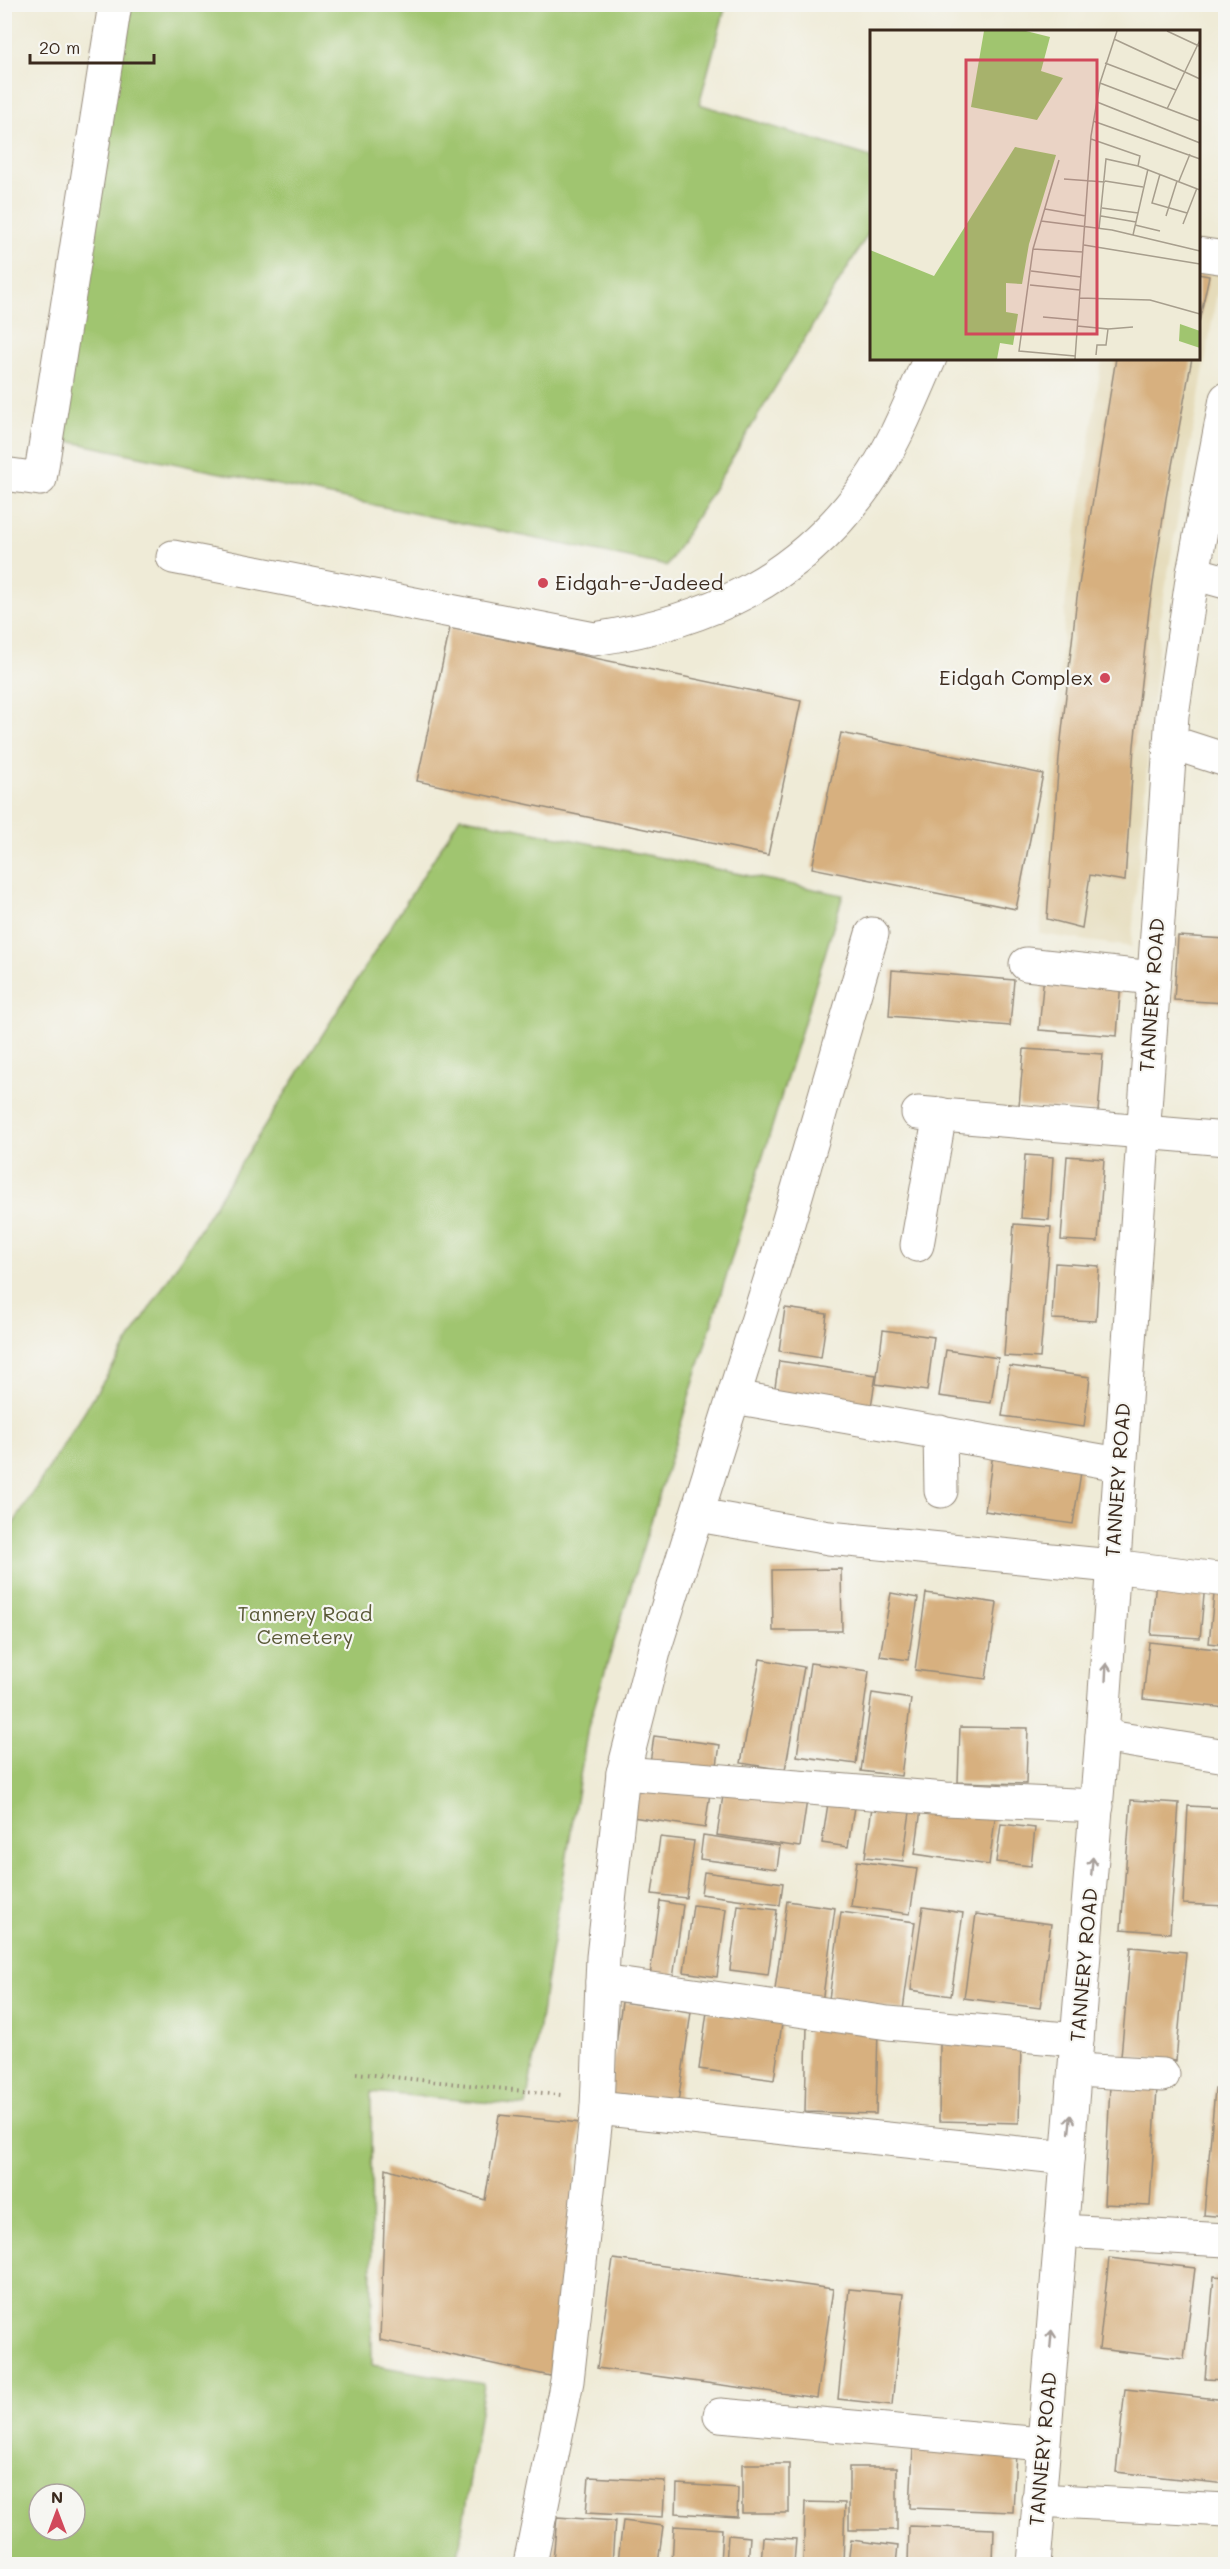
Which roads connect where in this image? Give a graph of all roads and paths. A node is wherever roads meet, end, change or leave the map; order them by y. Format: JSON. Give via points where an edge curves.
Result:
{"nodes":[{"id":1,"x":115,"y":4,"type":"edge"},
{"id":2,"x":1200,"y":254,"type":"edge"},
{"id":3,"x":1226,"y":258,"type":"edge"},
{"id":4,"x":929,"y":360,"type":"edge"},
{"id":5,"x":1226,"y":399,"type":"edge"},
{"id":6,"x":4,"y":474,"type":"edge"},
{"id":7,"x":173,"y":557,"type":"dead end"},
{"id":8,"x":1193,"y":573,"type":"junction"},
{"id":9,"x":1226,"y":582,"type":"edge"},
{"id":10,"x":1170,"y":742,"type":"junction"},
{"id":11,"x":1226,"y":760,"type":"edge"},
{"id":12,"x":872,"y":934,"type":"dead end"},
{"id":13,"x":1026,"y":964,"type":"dead end"},
{"id":14,"x":1153,"y":978,"type":"junction"},
{"id":15,"x":1143,"y":1131,"type":"junction"},
{"id":16,"x":1226,"y":1139,"type":"edge"},
{"id":17,"x":917,"y":1245,"type":"dead end"},
{"id":18,"x":734,"y":1397,"type":"junction"},
{"id":19,"x":940,"y":1432,"type":"junction"},
{"id":20,"x":1119,"y":1464,"type":"junction"},
{"id":21,"x":941,"y":1491,"type":"dead end"},
{"id":22,"x":698,"y":1515,"type":"junction"},
{"id":23,"x":1112,"y":1566,"type":"junction"},
{"id":24,"x":1226,"y":1580,"type":"edge"},
{"id":25,"x":1102,"y":1736,"type":"junction"},
{"id":26,"x":1226,"y":1756,"type":"edge"},
{"id":27,"x":623,"y":1773,"type":"junction"},
{"id":28,"x":1097,"y":1806,"type":"junction"},
{"id":29,"x":602,"y":1982,"type":"junction"},
{"id":30,"x":1077,"y":2055,"type":"junction"},
{"id":31,"x":356,"y":2073,"type":"dead end"},
{"id":32,"x":1163,"y":2075,"type":"dead end"},
{"id":33,"x":597,"y":2104,"type":"junction"},
{"id":34,"x":1067,"y":2158,"type":"junction"},
{"id":35,"x":1061,"y":2231,"type":"junction"},
{"id":36,"x":1226,"y":2240,"type":"edge"},
{"id":37,"x":720,"y":2415,"type":"dead end"},
{"id":38,"x":1042,"y":2444,"type":"junction"},
{"id":39,"x":1038,"y":2500,"type":"junction"},
{"id":40,"x":1226,"y":2510,"type":"edge"},
{"id":41,"x":530,"y":2565,"type":"edge"},
{"id":42,"x":1034,"y":2565,"type":"edge"}],
"edges":[{"from":1,"to":6,"type":"street","via":[[40,479]]},
{"from":2,"to":3,"type":"street"},
{"from":4,"to":7,"type":"street","via":[[890,446],[867,484],[807,550],[771,578],[732,600],[688,619],[641,632],[594,639]]},
{"from":5,"to":8,"type":"street","name":"TANNERY ROAD"},
{"from":8,"to":9,"type":"street"},
{"from":8,"to":10,"type":"street","name":"TANNERY ROAD"},
{"from":10,"to":11,"type":"street"},
{"from":10,"to":14,"type":"street","name":"TANNERY ROAD"},
{"from":12,"to":18,"type":"street"},
{"from":13,"to":14,"type":"street"},
{"from":14,"to":15,"type":"street","name":"TANNERY ROAD"},
{"from":15,"to":16,"type":"street"},
{"from":15,"to":17,"type":"street","via":[[929,1113]]},
{"from":15,"to":20,"type":"street","name":"TANNERY ROAD"},
{"from":18,"to":19,"type":"street"},
{"from":18,"to":22,"type":"street"},
{"from":19,"to":20,"type":"street"},
{"from":19,"to":21,"type":"street"},
{"from":20,"to":23,"type":"street","name":"TANNERY ROAD"},
{"from":22,"to":23,"type":"street","via":[[828,1538]]},
{"from":22,"to":27,"type":"street","via":[[656,1644]]},
{"from":23,"to":24,"type":"street"},
{"from":25,"to":23,"type":"street","name":"TANNERY ROAD","one_way":true},
{"from":25,"to":26,"type":"street"},
{"from":25,"to":28,"type":"street","name":"TANNERY ROAD"},
{"from":27,"to":28,"type":"street","via":[[946,1799]]},
{"from":27,"to":29,"type":"street"},
{"from":30,"to":28,"type":"street","name":"TANNERY ROAD","one_way":true},
{"from":29,"to":30,"type":"street"},
{"from":29,"to":33,"type":"street"},
{"from":30,"to":32,"type":"street"},
{"from":34,"to":30,"type":"street","name":"TANNERY ROAD","one_way":true},
{"from":31,"to":33,"type":"path"},
{"from":33,"to":34,"type":"street"},
{"from":33,"to":41,"type":"street","via":[[567,2381]]},
{"from":34,"to":35,"type":"street","name":"TANNERY ROAD"},
{"from":35,"to":36,"type":"street"},
{"from":38,"to":35,"type":"street","name":"TANNERY ROAD","one_way":true},
{"from":37,"to":38,"type":"street"},
{"from":38,"to":39,"type":"street","name":"TANNERY ROAD"},
{"from":39,"to":40,"type":"street"},
{"from":39,"to":42,"type":"street","name":"TANNERY ROAD"}]}
